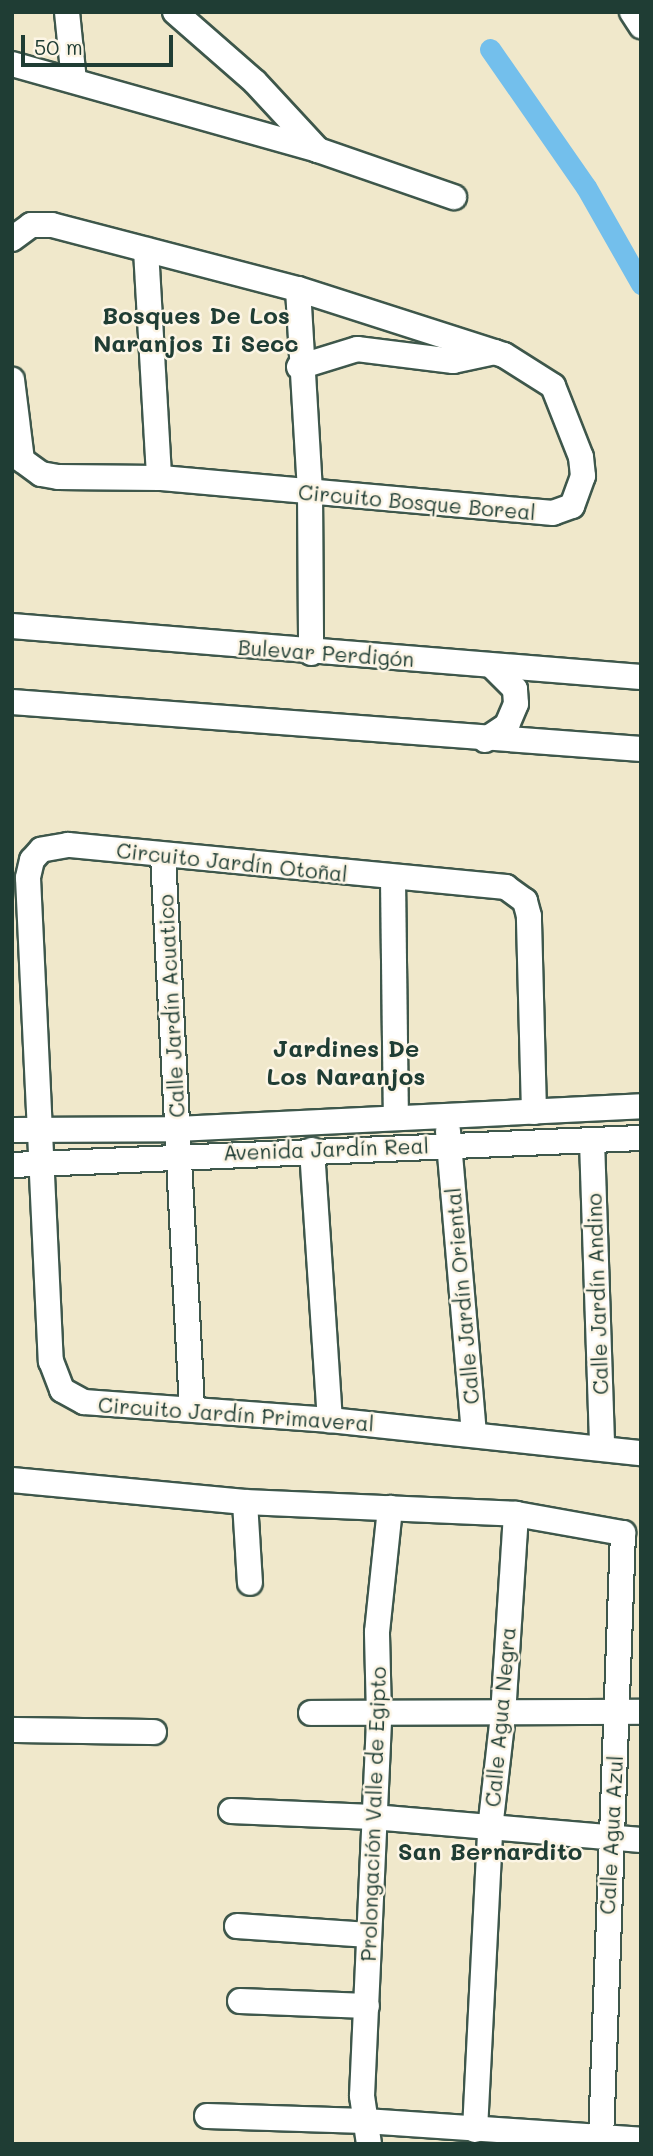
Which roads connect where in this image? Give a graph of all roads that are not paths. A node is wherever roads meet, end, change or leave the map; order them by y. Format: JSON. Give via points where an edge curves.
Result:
{"nodes":[{"id":1,"x":67,"y":12,"type":"edge"},
{"id":2,"x":175,"y":12,"type":"edge"},
{"id":3,"x":632,"y":12,"type":"edge"},
{"id":4,"x":641,"y":26,"type":"edge"},
{"id":5,"x":12,"y":64,"type":"edge"},
{"id":6,"x":74,"y":81,"type":"junction"},
{"id":7,"x":318,"y":150,"type":"junction"},
{"id":8,"x":454,"y":197,"type":"dead end"},
{"id":9,"x":12,"y":239,"type":"edge"},
{"id":10,"x":146,"y":250,"type":"junction"},
{"id":11,"x":298,"y":289,"type":"junction"},
{"id":12,"x":495,"y":352,"type":"junction"},
{"id":13,"x":299,"y":367,"type":"junction"},
{"id":14,"x":12,"y":380,"type":"edge"},
{"id":15,"x":159,"y":478,"type":"junction"},
{"id":16,"x":310,"y":492,"type":"junction"},
{"id":17,"x":12,"y":626,"type":"edge"},
{"id":18,"x":311,"y":653,"type":"junction"},
{"id":19,"x":492,"y":666,"type":"junction"},
{"id":20,"x":641,"y":677,"type":"edge"},
{"id":21,"x":12,"y":702,"type":"edge"},
{"id":22,"x":485,"y":740,"type":"junction"},
{"id":23,"x":641,"y":749,"type":"edge"},
{"id":24,"x":163,"y":856,"type":"junction"},
{"id":25,"x":393,"y":878,"type":"junction"},
{"id":26,"x":641,"y":1106,"type":"edge"},
{"id":27,"x":534,"y":1112,"type":"junction"},
{"id":28,"x":396,"y":1116,"type":"junction"},
{"id":29,"x":447,"y":1116,"type":"junction"},
{"id":30,"x":177,"y":1129,"type":"junction"},
{"id":31,"x":12,"y":1130,"type":"edge"},
{"id":32,"x":40,"y":1130,"type":"junction"},
{"id":33,"x":641,"y":1138,"type":"edge"},
{"id":34,"x":592,"y":1141,"type":"junction"},
{"id":35,"x":449,"y":1144,"type":"junction"},
{"id":36,"x":312,"y":1150,"type":"junction"},
{"id":37,"x":178,"y":1155,"type":"junction"},
{"id":38,"x":41,"y":1164,"type":"junction"},
{"id":39,"x":12,"y":1165,"type":"edge"},
{"id":40,"x":192,"y":1408,"type":"junction"},
{"id":41,"x":330,"y":1420,"type":"junction"},
{"id":42,"x":474,"y":1433,"type":"junction"},
{"id":43,"x":602,"y":1447,"type":"junction"},
{"id":44,"x":641,"y":1453,"type":"edge"},
{"id":45,"x":12,"y":1480,"type":"edge"},
{"id":46,"x":245,"y":1502,"type":"junction"},
{"id":47,"x":390,"y":1508,"type":"junction"},
{"id":48,"x":516,"y":1514,"type":"junction"},
{"id":49,"x":250,"y":1583,"type":"dead end"},
{"id":50,"x":311,"y":1713,"type":"dead end"},
{"id":51,"x":629,"y":1713,"type":"edge"},
{"id":52,"x":503,"y":1715,"type":"junction"},
{"id":53,"x":379,"y":1716,"type":"junction"},
{"id":54,"x":12,"y":1730,"type":"edge"},
{"id":55,"x":154,"y":1732,"type":"dead end"},
{"id":56,"x":230,"y":1811,"type":"dead end"},
{"id":57,"x":373,"y":1817,"type":"junction"},
{"id":58,"x":490,"y":1829,"type":"junction"},
{"id":59,"x":609,"y":1838,"type":"junction"},
{"id":60,"x":641,"y":1840,"type":"edge"},
{"id":61,"x":237,"y":1926,"type":"dead end"},
{"id":62,"x":369,"y":1935,"type":"junction"},
{"id":63,"x":240,"y":2001,"type":"dead end"},
{"id":64,"x":366,"y":2006,"type":"junction"},
{"id":65,"x":207,"y":2116,"type":"dead end"},
{"id":66,"x":475,"y":2130,"type":"junction"},
{"id":67,"x":367,"y":2132,"type":"edge"},
{"id":68,"x":601,"y":2139,"type":"junction"},
{"id":69,"x":641,"y":2140,"type":"edge"}],
"edges":[{"from":1,"to":6,"type":"street"},
{"from":2,"to":7,"type":"street","via":[[255,82]]},
{"from":3,"to":4,"type":"street"},
{"from":5,"to":6,"type":"street"},
{"from":6,"to":7,"type":"street"},
{"from":7,"to":8,"type":"street"},
{"from":9,"to":10,"type":"street","name":"Circuito Bosque Boreal","via":[[38,224]]},
{"from":10,"to":11,"type":"street","name":"Circuito Bosque Boreal"},
{"from":10,"to":15,"type":"street"},
{"from":11,"to":12,"type":"street","name":"Circuito Bosque Boreal"},
{"from":11,"to":13,"type":"street"},
{"from":12,"to":13,"type":"street","via":[[453,361],[357,349]]},
{"from":12,"to":16,"type":"street","name":"Circuito Bosque Boreal","via":[[534,370],[559,396],[581,457],[583,476],[572,506],[544,513]]},
{"from":13,"to":16,"type":"street"},
{"from":14,"to":15,"type":"street","name":"Circuito Bosque Boreal","via":[[18,448],[29,467],[58,477]]},
{"from":15,"to":16,"type":"street","name":"Circuito Bosque Boreal"},
{"from":16,"to":18,"type":"street"},
{"from":17,"to":18,"type":"street","name":"Bulevar Perdigón"},
{"from":18,"to":19,"type":"street","name":"Bulevar Perdigón"},
{"from":19,"to":20,"type":"street","name":"Bulevar Perdigón"},
{"from":19,"to":22,"type":"street","via":[[515,689],[516,704],[507,725]]},
{"from":21,"to":22,"type":"street"},
{"from":22,"to":23,"type":"street"},
{"from":24,"to":25,"type":"street","name":"Circuito Jardín Otoñal"},
{"from":24,"to":30,"type":"street","name":"Calle Jardín Acuatico"},
{"from":24,"to":32,"type":"street","name":"Circuito Jardín Otoñal","via":[[68,845],[41,850],[32,860],[28,878]]},
{"from":25,"to":27,"type":"street","name":"Circuito Jardín Otoñal","via":[[506,887],[526,901]]},
{"from":25,"to":28,"type":"street"},
{"from":26,"to":27,"type":"street","name":"Avenida Jardín Real"},
{"from":27,"to":29,"type":"street","name":"Avenida Jardín Real"},
{"from":28,"to":29,"type":"street","name":"Avenida Jardín Real"},
{"from":28,"to":30,"type":"street","name":"Avenida Jardín Real"},
{"from":29,"to":35,"type":"street","name":"Calle Jardín Oriental"},
{"from":30,"to":32,"type":"street","name":"Avenida Jardín Real"},
{"from":30,"to":37,"type":"street","name":"Calle Jardín Acuatico"},
{"from":31,"to":32,"type":"street","name":"Avenida Jardín Real"},
{"from":32,"to":38,"type":"street","name":"Circuito Jardín Otoñal"},
{"from":33,"to":34,"type":"street","name":"Avenida Jardín Real"},
{"from":34,"to":35,"type":"street","name":"Avenida Jardín Real"},
{"from":34,"to":43,"type":"street","name":"Calle Jardín Andino"},
{"from":35,"to":36,"type":"street","name":"Avenida Jardín Real"},
{"from":35,"to":42,"type":"street","name":"Calle Jardín Oriental"},
{"from":36,"to":37,"type":"street","name":"Avenida Jardín Real"},
{"from":36,"to":41,"type":"street"},
{"from":37,"to":38,"type":"street","name":"Avenida Jardín Real"},
{"from":37,"to":40,"type":"street","name":"Calle Jardín Acuatico"},
{"from":38,"to":39,"type":"street","name":"Avenida Jardín Real"},
{"from":38,"to":40,"type":"street","name":"Circuito Jardín Primaveral","via":[[51,1361],[62,1390],[84,1402]]},
{"from":40,"to":41,"type":"street","name":"Circuito Jardín Primaveral"},
{"from":41,"to":42,"type":"street","name":"Circuito Jardín Primaveral"},
{"from":42,"to":43,"type":"street","name":"Circuito Jardín Primaveral"},
{"from":43,"to":44,"type":"street","name":"Circuito Jardín Primaveral"},
{"from":45,"to":46,"type":"street"},
{"from":46,"to":47,"type":"street"},
{"from":46,"to":49,"type":"street"},
{"from":47,"to":48,"type":"street"},
{"from":47,"to":53,"type":"street","name":"Prolongación Valle de Egipto","via":[[377,1632]]},
{"from":48,"to":51,"type":"street","name":"Calle Agua Azul","via":[[623,1533]]},
{"from":48,"to":52,"type":"street","name":"Calle Agua Negra"},
{"from":50,"to":53,"type":"street"},
{"from":51,"to":52,"type":"street"},
{"from":51,"to":59,"type":"street","name":"Calle Agua Azul"},
{"from":52,"to":53,"type":"street"},
{"from":52,"to":58,"type":"street","name":"Calle Agua Negra"},
{"from":53,"to":57,"type":"street","name":"Prolongación Valle de Egipto"},
{"from":54,"to":55,"type":"street"},
{"from":56,"to":57,"type":"street"},
{"from":57,"to":58,"type":"street"},
{"from":57,"to":62,"type":"street","name":"Prolongación Valle de Egipto"},
{"from":58,"to":59,"type":"street"},
{"from":58,"to":66,"type":"street","name":"Calle Agua Negra"},
{"from":59,"to":60,"type":"street"},
{"from":59,"to":68,"type":"street","name":"Calle Agua Azul"},
{"from":61,"to":62,"type":"street"},
{"from":62,"to":64,"type":"street","name":"Prolongación Valle de Egipto"},
{"from":63,"to":64,"type":"street"},
{"from":64,"to":67,"type":"street","name":"Prolongación Valle de Egipto"},
{"from":65,"to":67,"type":"street"},
{"from":66,"to":67,"type":"street"},
{"from":66,"to":68,"type":"street"},
{"from":68,"to":69,"type":"street"}]}
